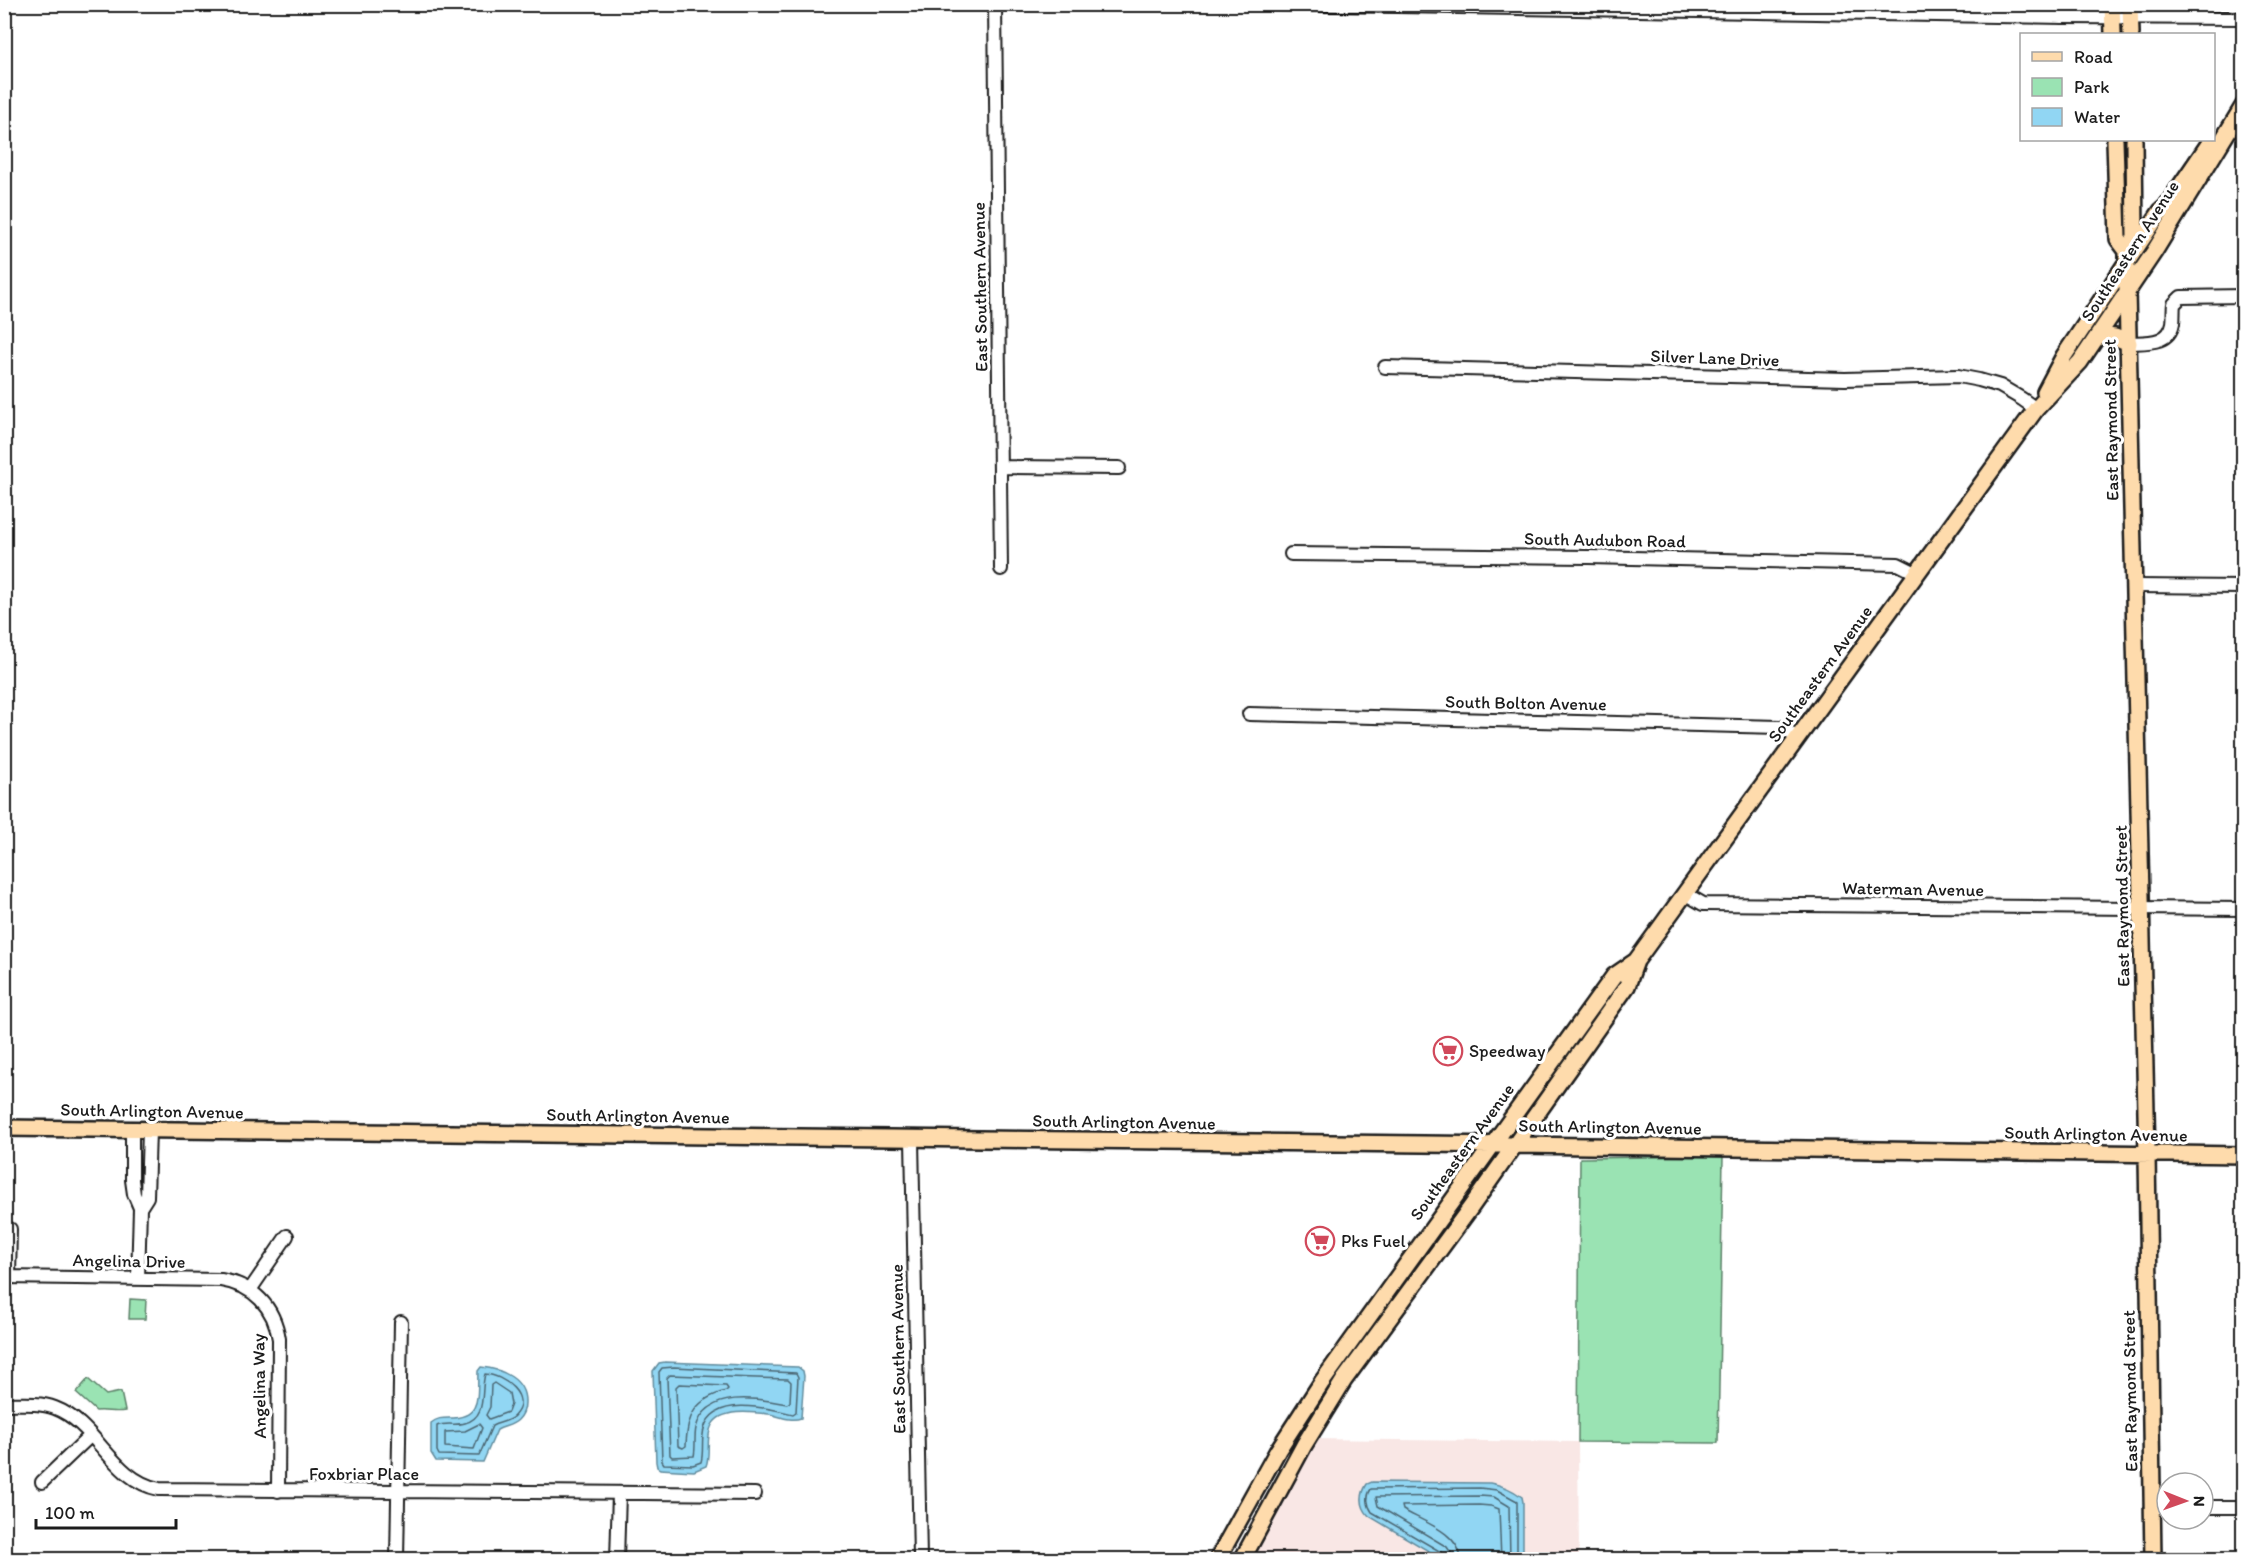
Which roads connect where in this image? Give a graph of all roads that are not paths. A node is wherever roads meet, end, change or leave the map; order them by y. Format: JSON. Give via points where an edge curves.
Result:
{"nodes":[{"id":1,"x":995,"y":4,"type":"edge"},
{"id":2,"x":1278,"y":4,"type":"edge"},
{"id":3,"x":2113,"y":11,"type":"edge"},
{"id":4,"x":2130,"y":11,"type":"edge"},
{"id":5,"x":2244,"y":18,"type":"edge"},
{"id":6,"x":2113,"y":33,"type":"edge"},
{"id":7,"x":2131,"y":33,"type":"edge"},
{"id":8,"x":2244,"y":95,"type":"edge"},
{"id":9,"x":2244,"y":105,"type":"edge"},
{"id":10,"x":2215,"y":136,"type":"edge"},
{"id":11,"x":2115,"y":141,"type":"edge"},
{"id":12,"x":2134,"y":141,"type":"edge"},
{"id":13,"x":2212,"y":141,"type":"edge"},
{"id":14,"x":2135,"y":201,"type":"junction"},
{"id":15,"x":2161,"y":211,"type":"junction"},
{"id":16,"x":2127,"y":257,"type":"junction"},
{"id":17,"x":2127,"y":292,"type":"junction"},
{"id":18,"x":2244,"y":296,"type":"edge"},
{"id":19,"x":2099,"y":335,"type":"junction"},
{"id":20,"x":2129,"y":344,"type":"junction"},
{"id":21,"x":1385,"y":367,"type":"dead end"},
{"id":22,"x":2036,"y":409,"type":"junction"},
{"id":23,"x":1000,"y":467,"type":"junction"},
{"id":24,"x":1119,"y":468,"type":"dead end"},
{"id":25,"x":1291,"y":554,"type":"dead end"},
{"id":26,"x":1001,"y":569,"type":"dead end"},
{"id":27,"x":1916,"y":573,"type":"junction"},
{"id":28,"x":2134,"y":586,"type":"junction"},
{"id":29,"x":2244,"y":587,"type":"edge"},
{"id":30,"x":1249,"y":714,"type":"dead end"},
{"id":31,"x":1798,"y":738,"type":"junction"},
{"id":32,"x":1686,"y":894,"type":"junction"},
{"id":33,"x":2141,"y":909,"type":"junction"},
{"id":34,"x":2244,"y":909,"type":"edge"},
{"id":35,"x":1636,"y":961,"type":"junction"},
{"id":36,"x":4,"y":1128,"type":"edge"},
{"id":37,"x":132,"y":1130,"type":"junction"},
{"id":38,"x":149,"y":1130,"type":"junction"},
{"id":39,"x":912,"y":1139,"type":"junction"},
{"id":40,"x":1514,"y":1145,"type":"junction"},
{"id":41,"x":1492,"y":1146,"type":"junction"},
{"id":42,"x":2147,"y":1155,"type":"junction"},
{"id":43,"x":2244,"y":1155,"type":"edge"},
{"id":44,"x":140,"y":1208,"type":"junction"},
{"id":45,"x":10,"y":1229,"type":"dead end"},
{"id":46,"x":287,"y":1236,"type":"dead end"},
{"id":47,"x":7,"y":1277,"type":"edge"},
{"id":48,"x":138,"y":1279,"type":"junction"},
{"id":49,"x":250,"y":1290,"type":"junction"},
{"id":50,"x":401,"y":1322,"type":"dead end"},
{"id":51,"x":4,"y":1404,"type":"edge"},
{"id":52,"x":90,"y":1436,"type":"junction"},
{"id":53,"x":42,"y":1482,"type":"dead end"},
{"id":54,"x":278,"y":1491,"type":"junction"},
{"id":55,"x":398,"y":1492,"type":"junction"},
{"id":56,"x":619,"y":1493,"type":"junction"},
{"id":57,"x":755,"y":1494,"type":"dead end"},
{"id":58,"x":2151,"y":1507,"type":"junction"},
{"id":59,"x":2155,"y":1507,"type":"edge"},
{"id":60,"x":2215,"y":1507,"type":"edge"},
{"id":61,"x":2244,"y":1508,"type":"edge"},
{"id":62,"x":920,"y":1559,"type":"edge"},
{"id":63,"x":397,"y":1560,"type":"edge"},
{"id":64,"x":617,"y":1560,"type":"edge"},
{"id":65,"x":1217,"y":1560,"type":"edge"},
{"id":66,"x":1242,"y":1560,"type":"edge"},
{"id":67,"x":2153,"y":1560,"type":"edge"}],
"edges":[{"from":1,"to":23,"type":"street","name":"East Southern Avenue"},
{"from":2,"to":3,"type":"street"},
{"from":3,"to":4,"type":"street"},
{"from":3,"to":6,"type":"main road"},
{"from":4,"to":5,"type":"street"},
{"from":4,"to":7,"type":"main road"},
{"from":8,"to":10,"type":"main road","name":"Southeastern Avenue"},
{"from":9,"to":17,"type":"main road","name":"Southeastern Avenue"},
{"from":11,"to":16,"type":"main road","name":"East Raymond Street","via":[[2118,239]]},
{"from":12,"to":14,"type":"main road","name":"East Raymond Street"},
{"from":13,"to":15,"type":"main road","name":"Southeastern Avenue"},
{"from":14,"to":15,"type":"main road"},
{"from":14,"to":16,"type":"main road","name":"East Raymond Street","via":[[2135,237]]},
{"from":15,"to":16,"type":"main road","name":"Southeastern Avenue"},
{"from":16,"to":17,"type":"main road","name":"East Raymond Street"},
{"from":16,"to":22,"type":"main road","name":"Southeastern Avenue","via":[[2064,356]]},
{"from":17,"to":19,"type":"main road","name":"Southeastern Avenue"},
{"from":17,"to":20,"type":"main road","name":"East Raymond Street"},
{"from":18,"to":20,"type":"street","via":[[2181,297],[2174,304],[2173,325],[2160,342]]},
{"from":19,"to":20,"type":"main road"},
{"from":19,"to":22,"type":"main road","name":"Southeastern Avenue","via":[[2080,362]]},
{"from":20,"to":28,"type":"main road","name":"East Raymond Street"},
{"from":21,"to":22,"type":"street","name":"Silver Lane Drive","via":[[1845,379],[1949,375],[2000,386]]},
{"from":22,"to":27,"type":"main road","name":"Southeastern Avenue"},
{"from":23,"to":24,"type":"street"},
{"from":23,"to":26,"type":"street","name":"East Southern Avenue"},
{"from":25,"to":27,"type":"street","name":"South Audubon Road","via":[[1898,564]]},
{"from":27,"to":31,"type":"main road","name":"Southeastern Avenue"},
{"from":28,"to":29,"type":"street"},
{"from":28,"to":33,"type":"main road","name":"East Raymond Street"},
{"from":30,"to":31,"type":"street","name":"South Bolton Avenue","via":[[1780,727]]},
{"from":31,"to":32,"type":"main road","name":"Southeastern Avenue"},
{"from":32,"to":33,"type":"street","name":"Waterman Avenue","via":[[1703,904]]},
{"from":32,"to":35,"type":"main road","name":"Southeastern Avenue"},
{"from":33,"to":34,"type":"street"},
{"from":33,"to":42,"type":"main road","name":"East Raymond Street"},
{"from":35,"to":40,"type":"main road","name":"Southeastern Avenue","via":[[1627,986]]},
{"from":35,"to":41,"type":"main road","name":"Southeastern Avenue","via":[[1614,976]]},
{"from":36,"to":37,"type":"main road","name":"South Arlington Avenue"},
{"from":37,"to":38,"type":"main road","name":"South Arlington Avenue"},
{"from":37,"to":44,"type":"street","via":[[132,1180]]},
{"from":38,"to":39,"type":"main road","name":"South Arlington Avenue"},
{"from":38,"to":44,"type":"street","via":[[147,1197]]},
{"from":39,"to":41,"type":"main road","name":"South Arlington Avenue"},
{"from":39,"to":62,"type":"street","name":"East Southern Avenue"},
{"from":40,"to":41,"type":"main road","name":"South Arlington Avenue"},
{"from":40,"to":42,"type":"main road","name":"South Arlington Avenue"},
{"from":40,"to":66,"type":"main road","name":"Southeastern Avenue","via":[[1344,1380]]},
{"from":41,"to":65,"type":"main road","name":"Southeastern Avenue","via":[[1322,1382],[1278,1450]]},
{"from":42,"to":43,"type":"main road","name":"South Arlington Avenue"},
{"from":42,"to":58,"type":"main road","name":"East Raymond Street"},
{"from":44,"to":48,"type":"street"},
{"from":45,"to":47,"type":"street"},
{"from":46,"to":49,"type":"street"},
{"from":47,"to":48,"type":"street","name":"Angelina Drive"},
{"from":48,"to":49,"type":"street","name":"Angelina Drive","via":[[221,1280]]},
{"from":49,"to":54,"type":"street","name":"Angelina Way","via":[[268,1307],[279,1335]]},
{"from":50,"to":55,"type":"street"},
{"from":51,"to":52,"type":"street","name":"Foxbriar Place","via":[[52,1407],[74,1419]]},
{"from":52,"to":53,"type":"street"},
{"from":52,"to":54,"type":"street","name":"Foxbriar Place","via":[[125,1473],[155,1488]]},
{"from":54,"to":55,"type":"street","name":"Foxbriar Place"},
{"from":55,"to":56,"type":"street","name":"Foxbriar Place"},
{"from":55,"to":63,"type":"street"},
{"from":56,"to":57,"type":"street","name":"Foxbriar Place"},
{"from":56,"to":64,"type":"street"},
{"from":58,"to":59,"type":"street"},
{"from":58,"to":67,"type":"main road","name":"East Raymond Street"},
{"from":60,"to":61,"type":"street"}]}
